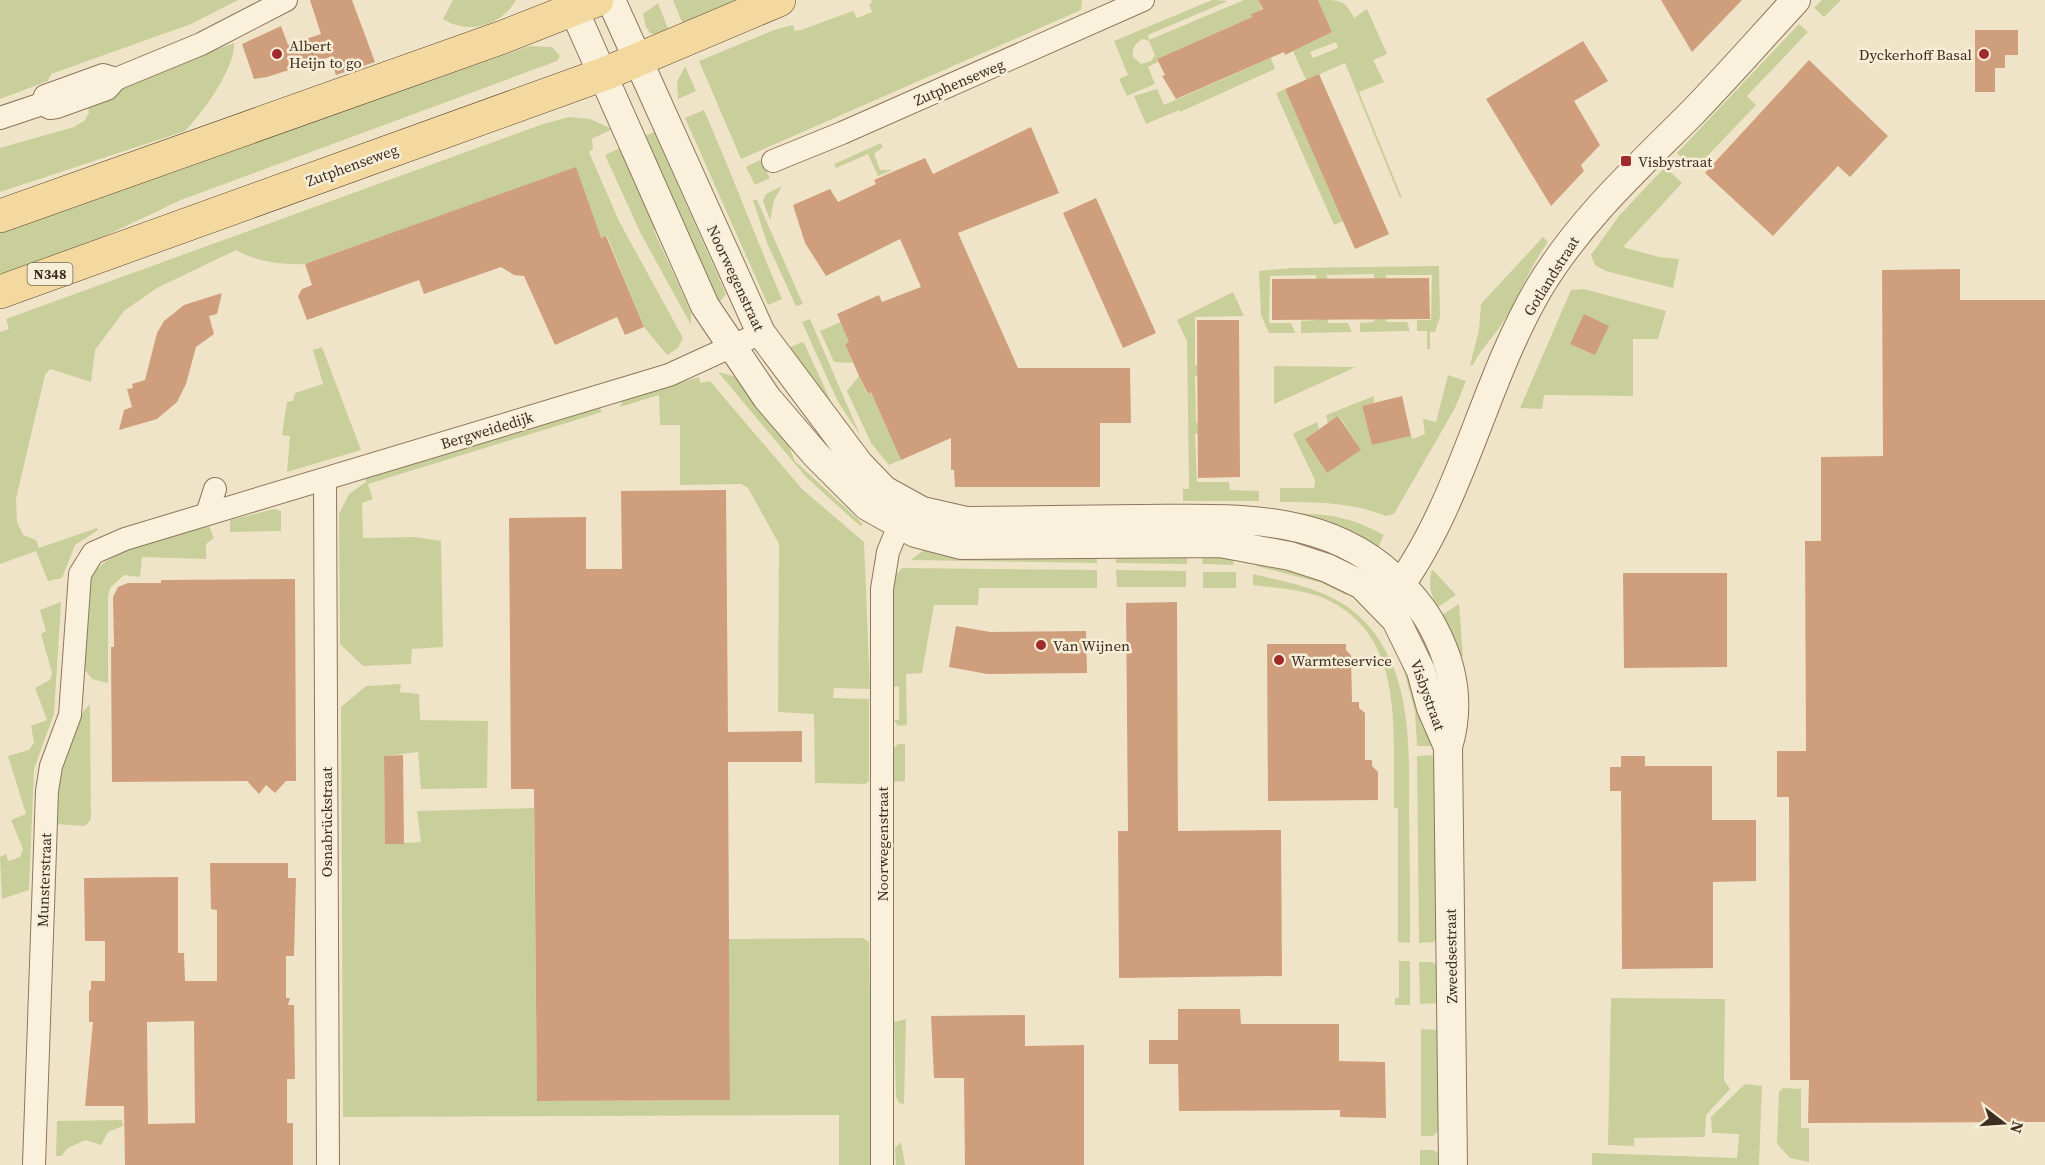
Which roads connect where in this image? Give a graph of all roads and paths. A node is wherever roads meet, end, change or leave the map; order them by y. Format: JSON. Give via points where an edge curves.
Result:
{"nodes":[{"id":1,"x":286,"y":0,"type":"edge"},
{"id":2,"x":611,"y":0,"type":"edge"},
{"id":3,"x":779,"y":0,"type":"edge"},
{"id":4,"x":1143,"y":0,"type":"edge"},
{"id":5,"x":1796,"y":0,"type":"edge"},
{"id":6,"x":580,"y":3,"type":"edge"},
{"id":7,"x":638,"y":59,"type":"junction"},
{"id":8,"x":604,"y":74,"type":"junction"},
{"id":9,"x":0,"y":118,"type":"edge"},
{"id":10,"x":773,"y":161,"type":"dead end"},
{"id":11,"x":0,"y":216,"type":"edge"},
{"id":12,"x":0,"y":292,"type":"edge"},
{"id":13,"x":761,"y":333,"type":"junction"},
{"id":14,"x":730,"y":347,"type":"junction"},
{"id":15,"x":325,"y":480,"type":"junction"},
{"id":16,"x":215,"y":489,"type":"dead end"},
{"id":17,"x":207,"y":514,"type":"junction"},
{"id":18,"x":903,"y":515,"type":"junction"},
{"id":19,"x":1393,"y":595,"type":"junction"},
{"id":20,"x":77,"y":599,"type":"joint"},
{"id":21,"x":1448,"y":747,"type":"joint"},
{"id":22,"x":34,"y":1165,"type":"edge"},
{"id":23,"x":328,"y":1165,"type":"edge"},
{"id":24,"x":882,"y":1165,"type":"edge"},
{"id":25,"x":1453,"y":1165,"type":"edge"}],
"edges":[{"from":1,"to":9,"type":"street","via":[[201,44],[105,82],[45,96],[42,104]]},
{"from":2,"to":7,"type":"street"},
{"from":3,"to":7,"type":"main road","name":"Zutphenseweg"},
{"from":4,"to":10,"type":"street","name":"Zutphenseweg"},
{"from":5,"to":19,"type":"street","name":"Gotlandstraat","via":[[1592,215],[1554,265],[1528,308],[1420,554]]},
{"from":6,"to":8,"type":"street"},
{"from":6,"to":11,"type":"main road"},
{"from":7,"to":8,"type":"main road","name":"Zutphenseweg"},
{"from":7,"to":13,"type":"street","name":"Noorwegenstraat"},
{"from":8,"to":12,"type":"main road","name":"Zutphenseweg","number":"N348"},
{"from":8,"to":14,"type":"street","via":[[705,306]]},
{"from":13,"to":14,"type":"street","name":"Bergweidedijk"},
{"from":13,"to":18,"type":"street","name":"Noorwegenstraat","via":[[859,464]]},
{"from":14,"to":15,"type":"street","name":"Bergweidedijk","via":[[669,375]]},
{"from":14,"to":18,"type":"street","via":[[816,455],[867,506]]},
{"from":15,"to":17,"type":"street","name":"Bergweidedijk"},
{"from":15,"to":23,"type":"street","name":"Osnabrückstraat"},
{"from":16,"to":17,"type":"street"},
{"from":17,"to":20,"type":"street","name":"Bergweidedijk","via":[[93,553],[80,574]]},
{"from":18,"to":19,"type":"street","name":"Visbystraat","via":[[932,539],[961,545],[1201,543],[1253,548],[1327,568]]},
{"from":18,"to":24,"type":"street","name":"Noorwegenstraat","via":[[888,552],[882,589]]},
{"from":19,"to":21,"type":"street","name":"Visbystraat"},
{"from":20,"to":22,"type":"street","name":"Munsterstraat","via":[[70,715],[51,766],[47,791]]},
{"from":21,"to":25,"type":"street","name":"Zweedsestraat"}]}
